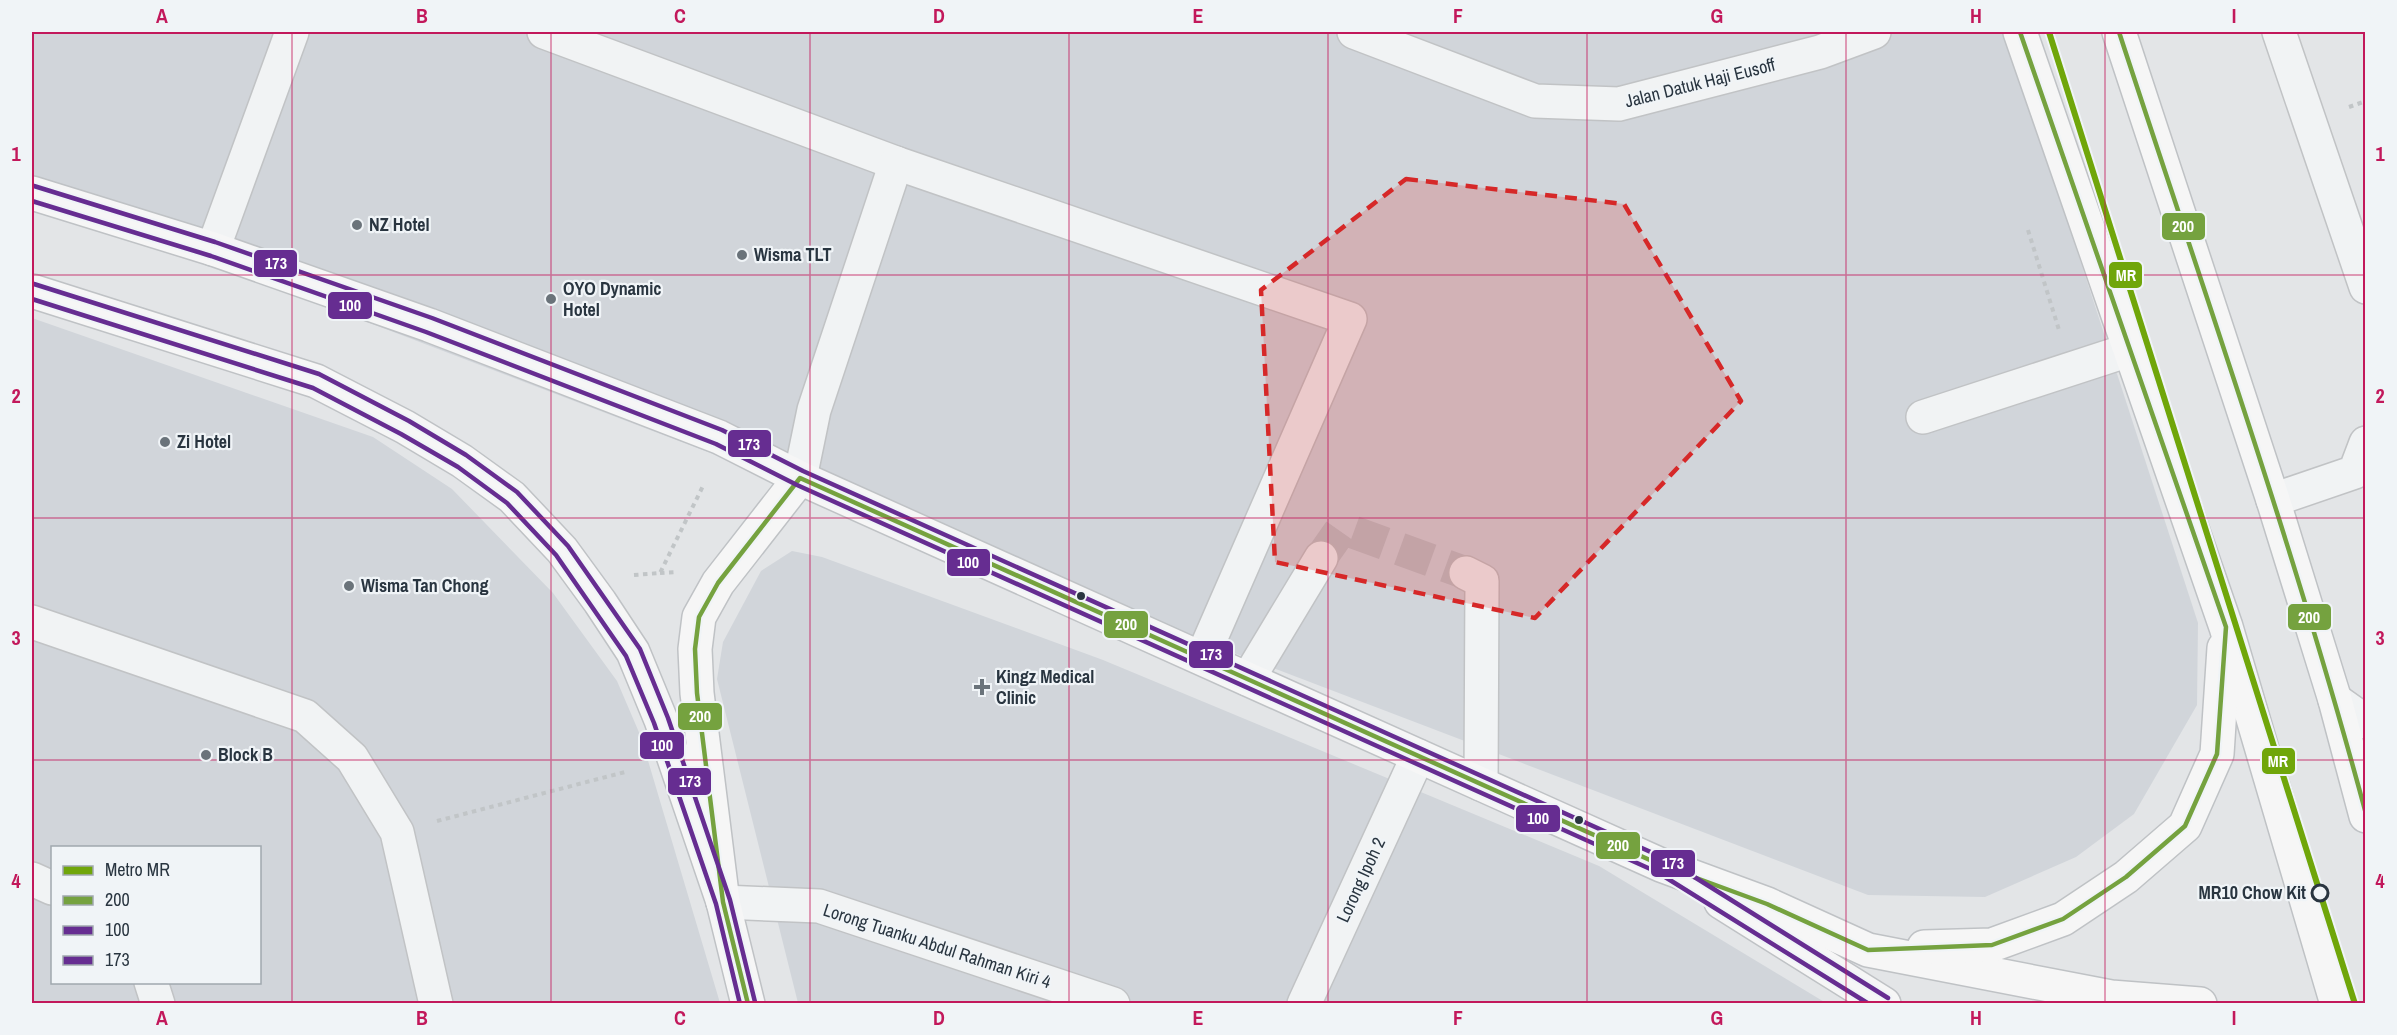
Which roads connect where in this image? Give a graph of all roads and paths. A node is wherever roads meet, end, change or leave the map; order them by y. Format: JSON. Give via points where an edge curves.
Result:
{"nodes":[{"id":1,"x":292,"y":32,"type":"edge"},
{"id":2,"x":543,"y":32,"type":"edge"},
{"id":3,"x":1354,"y":32,"type":"edge"},
{"id":4,"x":1874,"y":32,"type":"edge"},
{"id":5,"x":2020,"y":32,"type":"edge"},
{"id":6,"x":2119,"y":32,"type":"edge"},
{"id":7,"x":2279,"y":32,"type":"edge"},
{"id":8,"x":896,"y":163,"type":"junction"},
{"id":9,"x":32,"y":194,"type":"edge"},
{"id":10,"x":2028,"y":230,"type":"dead end"},
{"id":11,"x":213,"y":249,"type":"junction"},
{"id":12,"x":2366,"y":287,"type":"edge"},
{"id":13,"x":32,"y":291,"type":"edge"},
{"id":14,"x":2129,"y":350,"type":"junction"},
{"id":15,"x":2071,"y":369,"type":"junction"},
{"id":16,"x":1923,"y":417,"type":"dead end"},
{"id":17,"x":2366,"y":443,"type":"edge"},
{"id":18,"x":800,"y":478,"type":"junction"},
{"id":19,"x":703,"y":486,"type":"dead end"},
{"id":20,"x":2273,"y":500,"type":"junction"},
{"id":21,"x":1321,"y":558,"type":"tunnel mouth"},
{"id":22,"x":679,"y":571,"type":"dead end"},
{"id":23,"x":660,"y":573,"type":"junction"},
{"id":24,"x":1466,"y":573,"type":"tunnel mouth"},
{"id":25,"x":630,"y":576,"type":"dead end"},
{"id":26,"x":32,"y":622,"type":"edge"},
{"id":27,"x":2226,"y":627,"type":"junction"},
{"id":28,"x":1202,"y":658,"type":"junction"},
{"id":29,"x":1248,"y":679,"type":"junction"},
{"id":30,"x":2356,"y":732,"type":"edge"},
{"id":31,"x":1418,"y":756,"type":"junction"},
{"id":32,"x":2366,"y":769,"type":"edge"},
{"id":33,"x":625,"y":772,"type":"dead end"},
{"id":34,"x":1481,"y":784,"type":"junction"},
{"id":35,"x":2366,"y":816,"type":"edge"},
{"id":36,"x":397,"y":832,"type":"junction"},
{"id":37,"x":1661,"y":865,"type":"junction"},
{"id":38,"x":32,"y":879,"type":"edge"},
{"id":39,"x":51,"y":888,"type":"edge"},
{"id":40,"x":723,"y":902,"type":"junction"},
{"id":41,"x":1868,"y":950,"type":"junction"},
{"id":42,"x":152,"y":984,"type":"edge"},
{"id":43,"x":1876,"y":1001,"type":"edge"},
{"id":44,"x":743,"y":1002,"type":"edge"},
{"id":45,"x":158,"y":1004,"type":"edge"},
{"id":46,"x":436,"y":1004,"type":"edge"},
{"id":47,"x":1113,"y":1004,"type":"edge"},
{"id":48,"x":1304,"y":1004,"type":"edge"},
{"id":49,"x":2200,"y":1004,"type":"edge"},
{"id":50,"x":2337,"y":1004,"type":"edge"}],
"edges":[{"from":1,"to":11,"type":"street"},
{"from":2,"to":8,"type":"street"},
{"from":3,"to":4,"type":"street","name":"Jalan Datuk Haji Eusoff","via":[[1535,101],[1619,104],[1820,52]]},
{"from":5,"to":14,"type":"main road"},
{"from":6,"to":20,"type":"main road"},
{"from":7,"to":12,"type":"street"},
{"from":8,"to":18,"type":"street","via":[[814,410]]},
{"from":8,"to":28,"type":"street","via":[[1350,319]]},
{"from":9,"to":11,"type":"main road"},
{"from":10,"to":15,"type":"path"},
{"from":11,"to":18,"type":"main road","via":[[429,325],[719,437]]},
{"from":13,"to":40,"type":"main road","via":[[316,381],[405,427],[512,497],[562,550],[633,652],[661,720]]},
{"from":14,"to":15,"type":"street"},
{"from":14,"to":27,"type":"main road"},
{"from":15,"to":16,"type":"street"},
{"from":17,"to":20,"type":"street","via":[[2355,472]]},
{"from":18,"to":28,"type":"main road"},
{"from":18,"to":40,"type":"main road","via":[[718,583],[699,617],[695,649],[697,693]]},
{"from":19,"to":23,"type":"path"},
{"from":20,"to":30,"type":"main road","via":[[2335,700]]},
{"from":21,"to":29,"type":"street"},
{"from":22,"to":23,"type":"path"},
{"from":23,"to":25,"type":"path"},
{"from":24,"to":34,"type":"street","via":[[1482,581]]},
{"from":26,"to":36,"type":"street","via":[[305,716],[352,758]]},
{"from":27,"to":41,"type":"main road","via":[[2217,754],[2185,826],[2126,877],[2063,919],[1992,945]]},
{"from":27,"to":50,"type":"main road"},
{"from":28,"to":29,"type":"main road"},
{"from":29,"to":31,"type":"main road"},
{"from":30,"to":32,"type":"main road"},
{"from":30,"to":35,"type":"main road"},
{"from":31,"to":34,"type":"main road"},
{"from":31,"to":48,"type":"street","name":"Lorong Ipoh 2"},
{"from":33,"to":36,"type":"path"},
{"from":34,"to":37,"type":"main road"},
{"from":36,"to":46,"type":"street"},
{"from":37,"to":41,"type":"main road","via":[[1767,904]]},
{"from":37,"to":43,"type":"main road"},
{"from":38,"to":39,"type":"street"},
{"from":40,"to":44,"type":"main road"},
{"from":40,"to":47,"type":"street","name":"Lorong Tuanku Abdul Rahman Kiri 4","via":[[819,906]]},
{"from":41,"to":49,"type":"main road","via":[[2111,997]]},
{"from":42,"to":45,"type":"street"}]}
